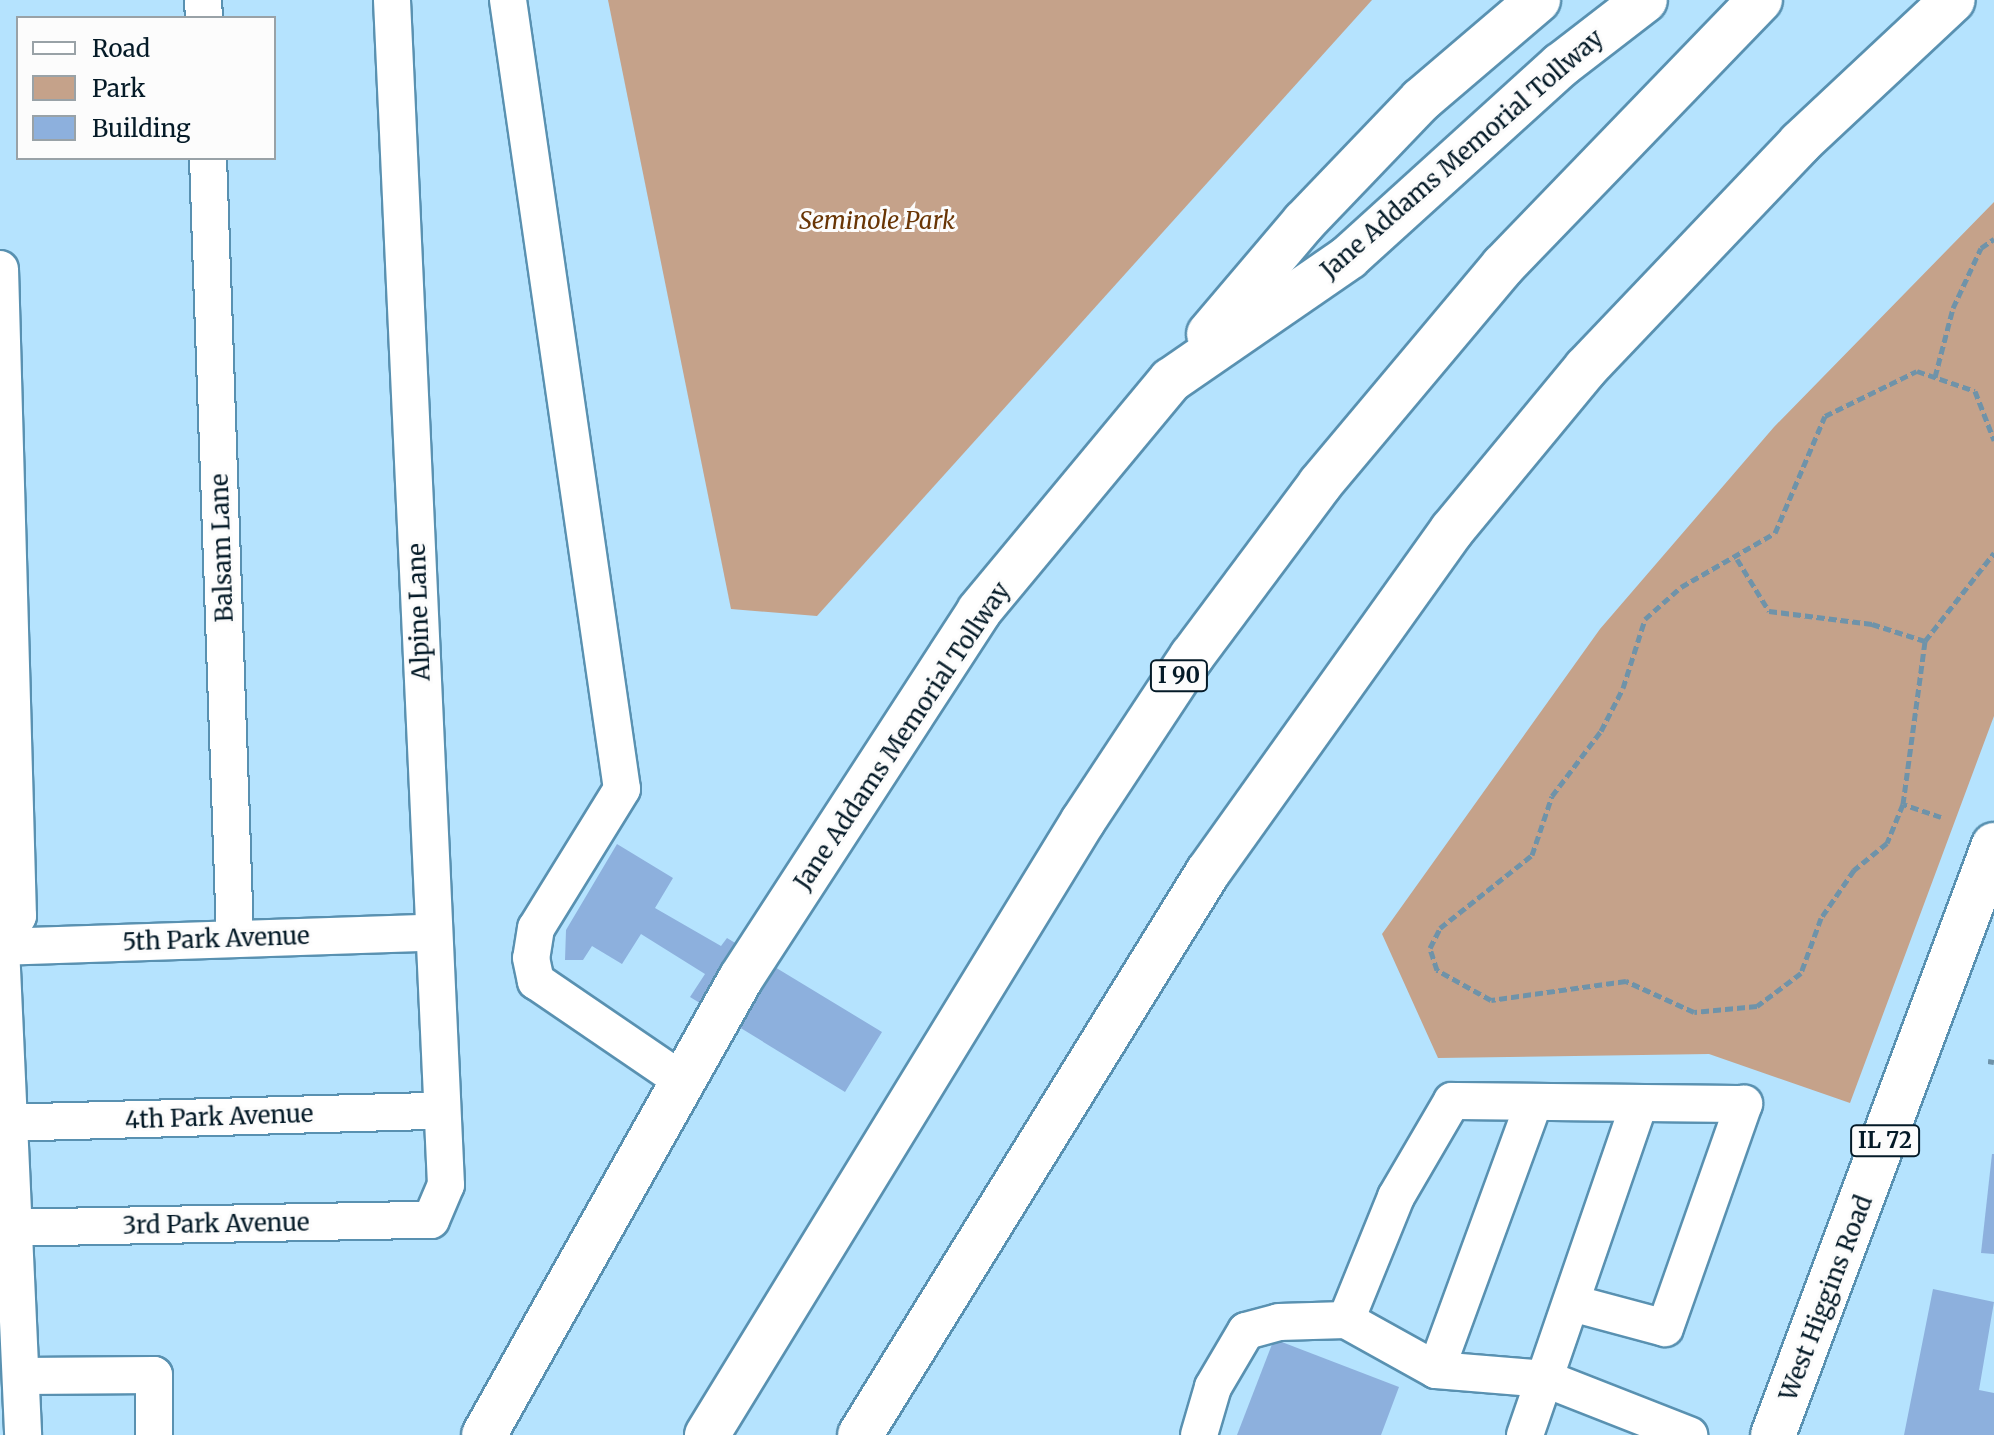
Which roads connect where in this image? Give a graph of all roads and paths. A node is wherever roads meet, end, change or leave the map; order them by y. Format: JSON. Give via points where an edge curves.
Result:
{"nodes":[{"id":1,"x":392,"y":0,"type":"edge"},
{"id":2,"x":508,"y":0,"type":"edge"},
{"id":3,"x":1538,"y":0,"type":"edge"},
{"id":4,"x":1645,"y":0,"type":"edge"},
{"id":5,"x":1760,"y":0,"type":"edge"},
{"id":6,"x":1953,"y":0,"type":"edge"},
{"id":7,"x":208,"y":160,"type":"edge"},
{"id":8,"x":1994,"y":239,"type":"edge"},
{"id":9,"x":0,"y":269,"type":"edge"},
{"id":10,"x":1935,"y":377,"type":"junction"},
{"id":11,"x":1171,"y":380,"type":"junction"},
{"id":12,"x":1994,"y":440,"type":"edge"},
{"id":13,"x":1994,"y":553,"type":"edge"},
{"id":14,"x":1737,"y":559,"type":"junction"},
{"id":15,"x":1925,"y":641,"type":"junction"},
{"id":16,"x":1903,"y":804,"type":"junction"},
{"id":17,"x":1941,"y":817,"type":"dead end"},
{"id":18,"x":1994,"y":845,"type":"edge"},
{"id":19,"x":433,"y":933,"type":"junction"},
{"id":20,"x":235,"y":937,"type":"junction"},
{"id":21,"x":0,"y":947,"type":"edge"},
{"id":22,"x":681,"y":1080,"type":"junction"},
{"id":23,"x":1534,"y":1102,"type":"junction"},
{"id":24,"x":1639,"y":1103,"type":"junction"},
{"id":25,"x":439,"y":1111,"type":"junction"},
{"id":26,"x":6,"y":1123,"type":"edge"},
{"id":27,"x":431,"y":1220,"type":"joint"},
{"id":28,"x":8,"y":1228,"type":"edge"},
{"id":29,"x":1572,"y":1303,"type":"junction"},
{"id":30,"x":1346,"y":1320,"type":"junction"},
{"id":31,"x":1436,"y":1370,"type":"junction"},
{"id":32,"x":1546,"y":1379,"type":"junction"},
{"id":33,"x":15,"y":1391,"type":"edge"},
{"id":34,"x":23,"y":1435,"type":"edge"},
{"id":35,"x":154,"y":1435,"type":"edge"},
{"id":36,"x":484,"y":1435,"type":"edge"},
{"id":37,"x":707,"y":1435,"type":"edge"},
{"id":38,"x":860,"y":1435,"type":"edge"},
{"id":39,"x":1199,"y":1435,"type":"edge"},
{"id":40,"x":1525,"y":1435,"type":"edge"},
{"id":41,"x":1689,"y":1435,"type":"edge"},
{"id":42,"x":1773,"y":1435,"type":"edge"}],
"edges":[{"from":1,"to":19,"type":"street","name":"Alpine Lane"},
{"from":2,"to":22,"type":"street","via":[[622,789],[536,928],[531,958],[536,981]]},
{"from":3,"to":11,"type":"main road","via":[[1421,100],[1304,222]]},
{"from":4,"to":11,"type":"main road","name":"Jane Addams Memorial Tollway","via":[[1561,65],[1349,257]]},
{"from":5,"to":37,"type":"main road","number":"I 90","via":[[1503,266],[1320,484],[1192,656],[1083,821]]},
{"from":6,"to":38,"type":"main road","via":[[1800,143],[1586,368],[1452,530],[1208,872]]},
{"from":7,"to":20,"type":"street","name":"Balsam Lane"},
{"from":8,"to":10,"type":"path","via":[[1981,248],[1953,308]]},
{"from":9,"to":21,"type":"street","via":[[18,916]]},
{"from":10,"to":12,"type":"path","via":[[1975,391]]},
{"from":10,"to":14,"type":"path","via":[[1917,371],[1825,416],[1775,533]]},
{"from":11,"to":22,"type":"main road","name":"Jane Addams Memorial Tollway","via":[[979,611]]},
{"from":13,"to":15,"type":"path"},
{"from":14,"to":15,"type":"path","via":[[1769,611],[1872,624]]},
{"from":14,"to":16,"type":"path","via":[[1681,587],[1645,619],[1623,688],[1601,731],[1552,796],[1532,855],[1440,928],[1430,948],[1437,970],[1491,1000],[1626,981],[1694,1012],[1757,1006],[1801,973],[1821,918],[1854,870],[1887,843]]},
{"from":15,"to":16,"type":"path"},
{"from":16,"to":17,"type":"path"},
{"from":18,"to":42,"type":"main road","name":"West Higgins Road","number":"IL 72"},
{"from":19,"to":20,"type":"street","name":"5th Park Avenue"},
{"from":19,"to":25,"type":"street","name":"Alpine Lane"},
{"from":20,"to":21,"type":"street","name":"5th Park Avenue"},
{"from":21,"to":26,"type":"street"},
{"from":22,"to":36,"type":"main road","name":"Jane Addams Memorial Tollway"},
{"from":23,"to":24,"type":"street"},
{"from":23,"to":30,"type":"street","via":[[1452,1101],[1396,1197]]},
{"from":23,"to":31,"type":"street"},
{"from":24,"to":29,"type":"street"},
{"from":24,"to":29,"type":"street","via":[[1744,1104],[1665,1328]]},
{"from":25,"to":26,"type":"street","name":"4th Park Avenue"},
{"from":25,"to":27,"type":"street","name":"Alpine Lane","via":[[446,1185]]},
{"from":26,"to":28,"type":"street"},
{"from":27,"to":28,"type":"street","name":"3rd Park Avenue"},
{"from":28,"to":33,"type":"street"},
{"from":29,"to":32,"type":"street"},
{"from":30,"to":31,"type":"street"},
{"from":30,"to":39,"type":"street","via":[[1279,1322],[1246,1331],[1213,1387]]},
{"from":31,"to":32,"type":"street"},
{"from":32,"to":40,"type":"street"},
{"from":32,"to":41,"type":"street"},
{"from":33,"to":34,"type":"street"},
{"from":33,"to":35,"type":"street","via":[[154,1375]]}]}
